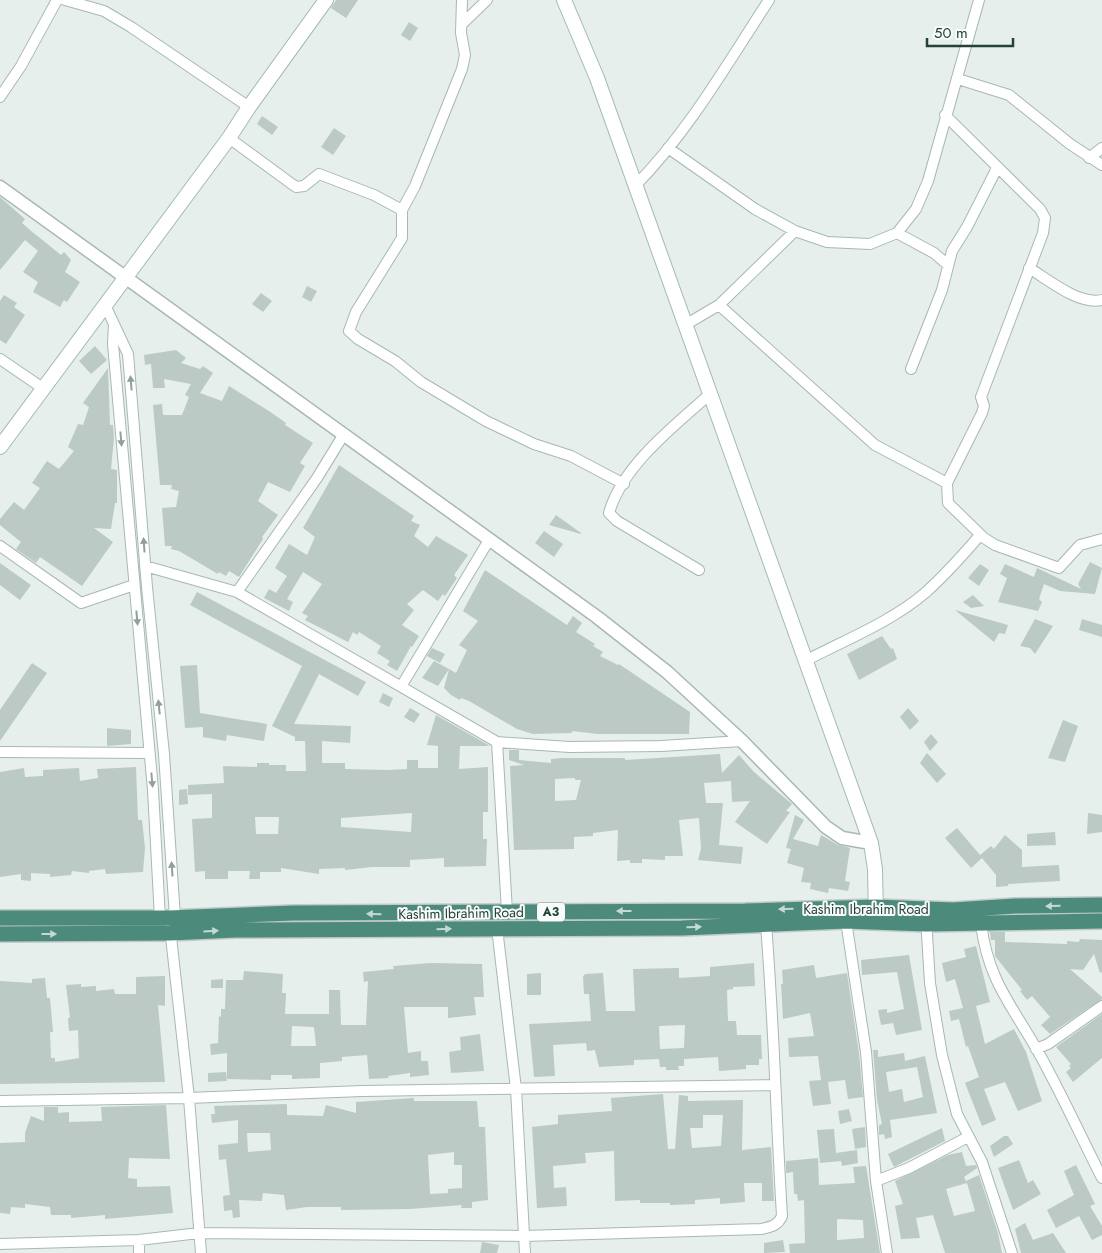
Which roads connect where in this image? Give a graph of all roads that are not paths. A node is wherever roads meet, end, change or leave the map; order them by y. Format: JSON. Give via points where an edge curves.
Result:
{"nodes":[{"id":1,"x":57,"y":0,"type":"edge"},
{"id":2,"x":65,"y":0,"type":"edge"},
{"id":3,"x":326,"y":0,"type":"edge"},
{"id":4,"x":462,"y":0,"type":"edge"},
{"id":5,"x":487,"y":0,"type":"edge"},
{"id":6,"x":564,"y":0,"type":"edge"},
{"id":7,"x":769,"y":0,"type":"edge"},
{"id":8,"x":979,"y":0,"type":"edge"},
{"id":9,"x":462,"y":24,"type":"junction"},
{"id":10,"x":958,"y":79,"type":"junction"},
{"id":11,"x":0,"y":97,"type":"edge"},
{"id":12,"x":249,"y":107,"type":"junction"},
{"id":13,"x":945,"y":115,"type":"junction"},
{"id":14,"x":229,"y":138,"type":"junction"},
{"id":15,"x":668,"y":148,"type":"junction"},
{"id":16,"x":1102,"y":148,"type":"edge"},
{"id":17,"x":1089,"y":158,"type":"junction"},
{"id":18,"x":1102,"y":165,"type":"edge"},
{"id":19,"x":997,"y":168,"type":"junction"},
{"id":20,"x":635,"y":186,"type":"junction"},
{"id":21,"x":0,"y":187,"type":"edge"},
{"id":22,"x":402,"y":210,"type":"junction"},
{"id":23,"x":795,"y":231,"type":"junction"},
{"id":24,"x":897,"y":233,"type":"junction"},
{"id":25,"x":948,"y":265,"type":"junction"},
{"id":26,"x":1029,"y":268,"type":"junction"},
{"id":27,"x":126,"y":277,"type":"junction"},
{"id":28,"x":1102,"y":300,"type":"edge"},
{"id":29,"x":105,"y":305,"type":"junction"},
{"id":30,"x":719,"y":305,"type":"junction"},
{"id":31,"x":114,"y":321,"type":"junction"},
{"id":32,"x":685,"y":325,"type":"junction"},
{"id":33,"x":0,"y":359,"type":"edge"},
{"id":34,"x":911,"y":369,"type":"dead end"},
{"id":35,"x":44,"y":389,"type":"junction"},
{"id":36,"x":710,"y":394,"type":"junction"},
{"id":37,"x":344,"y":434,"type":"junction"},
{"id":38,"x":0,"y":447,"type":"edge"},
{"id":39,"x":947,"y":483,"type":"junction"},
{"id":40,"x":624,"y":484,"type":"junction"},
{"id":41,"x":980,"y":535,"type":"junction"},
{"id":42,"x":1102,"y":539,"type":"edge"},
{"id":43,"x":490,"y":540,"type":"junction"},
{"id":44,"x":0,"y":546,"type":"edge"},
{"id":45,"x":146,"y":566,"type":"junction"},
{"id":46,"x":698,"y":570,"type":"dead end"},
{"id":47,"x":134,"y":585,"type":"junction"},
{"id":48,"x":237,"y":592,"type":"junction"},
{"id":49,"x":806,"y":661,"type":"junction"},
{"id":50,"x":402,"y":685,"type":"junction"},
{"id":51,"x":742,"y":740,"type":"junction"},
{"id":52,"x":497,"y":742,"type":"junction"},
{"id":53,"x":0,"y":752,"type":"edge"},
{"id":54,"x":149,"y":753,"type":"junction"},
{"id":55,"x":871,"y":843,"type":"junction"},
{"id":56,"x":1102,"y":905,"type":"edge"},
{"id":57,"x":507,"y":912,"type":"junction"},
{"id":58,"x":876,"y":914,"type":"junction"},
{"id":59,"x":926,"y":916,"type":"junction"},
{"id":60,"x":0,"y":918,"type":"edge"},
{"id":61,"x":168,"y":918,"type":"junction"},
{"id":62,"x":846,"y":921,"type":"junction"},
{"id":63,"x":1102,"y":921,"type":"edge"},
{"id":64,"x":981,"y":924,"type":"junction"},
{"id":65,"x":766,"y":925,"type":"junction"},
{"id":66,"x":497,"y":928,"type":"junction"},
{"id":67,"x":170,"y":933,"type":"junction"},
{"id":68,"x":0,"y":934,"type":"edge"},
{"id":69,"x":1102,"y":1006,"type":"edge"},
{"id":70,"x":1036,"y":1049,"type":"junction"},
{"id":71,"x":774,"y":1085,"type":"junction"},
{"id":72,"x":516,"y":1089,"type":"junction"},
{"id":73,"x":188,"y":1098,"type":"junction"},
{"id":74,"x":0,"y":1101,"type":"edge"},
{"id":75,"x":968,"y":1137,"type":"junction"},
{"id":76,"x":1102,"y":1178,"type":"edge"},
{"id":77,"x":876,"y":1180,"type":"junction"},
{"id":78,"x":199,"y":1233,"type":"junction"},
{"id":79,"x":524,"y":1236,"type":"junction"},
{"id":80,"x":139,"y":1240,"type":"junction"},
{"id":81,"x":3,"y":1247,"type":"edge"},
{"id":82,"x":139,"y":1253,"type":"edge"},
{"id":83,"x":201,"y":1253,"type":"edge"},
{"id":84,"x":525,"y":1253,"type":"edge"},
{"id":85,"x":887,"y":1253,"type":"edge"},
{"id":86,"x":1012,"y":1253,"type":"edge"}],
"edges":[{"from":1,"to":11,"type":"street"},
{"from":2,"to":12,"type":"street","via":[[104,11]]},
{"from":3,"to":12,"type":"main road"},
{"from":4,"to":9,"type":"street"},
{"from":5,"to":9,"type":"street"},
{"from":6,"to":20,"type":"main road"},
{"from":7,"to":15,"type":"street","via":[[691,119]]},
{"from":8,"to":10,"type":"street"},
{"from":9,"to":22,"type":"street","via":[[465,54],[462,69],[415,186]]},
{"from":10,"to":13,"type":"street"},
{"from":10,"to":17,"type":"street","via":[[1009,95]]},
{"from":12,"to":14,"type":"main road"},
{"from":13,"to":19,"type":"street"},
{"from":13,"to":24,"type":"street","via":[[928,181],[916,209]]},
{"from":14,"to":22,"type":"street","via":[[296,187],[304,186],[319,174],[374,195]]},
{"from":14,"to":27,"type":"main road"},
{"from":15,"to":20,"type":"street"},
{"from":15,"to":23,"type":"street","via":[[755,209]]},
{"from":16,"to":17,"type":"street"},
{"from":17,"to":18,"type":"street"},
{"from":19,"to":25,"type":"street","via":[[952,251]]},
{"from":19,"to":26,"type":"street","via":[[1046,218]]},
{"from":20,"to":32,"type":"main road"},
{"from":21,"to":27,"type":"street"},
{"from":22,"to":40,"type":"street","via":[[402,238],[356,312],[350,331],[352,335],[486,421],[534,444],[571,456]]},
{"from":23,"to":24,"type":"street","via":[[828,242],[870,244]]},
{"from":23,"to":30,"type":"street"},
{"from":24,"to":25,"type":"street","via":[[934,253]]},
{"from":25,"to":34,"type":"street","via":[[934,313]]},
{"from":26,"to":28,"type":"street","via":[[1078,297]]},
{"from":26,"to":39,"type":"street","via":[[981,397],[982,413]]},
{"from":27,"to":29,"type":"main road"},
{"from":27,"to":37,"type":"street"},
{"from":29,"to":31,"type":"street"},
{"from":29,"to":35,"type":"main road"},
{"from":30,"to":32,"type":"street"},
{"from":30,"to":39,"type":"street","via":[[875,446]]},
{"from":45,"to":31,"type":"street","one_way":true,"via":[[128,354]]},
{"from":31,"to":47,"type":"street","one_way":true,"via":[[113,344]]},
{"from":32,"to":36,"type":"main road"},
{"from":33,"to":35,"type":"street"},
{"from":35,"to":38,"type":"main road"},
{"from":36,"to":40,"type":"street","via":[[656,441]]},
{"from":36,"to":49,"type":"main road"},
{"from":37,"to":43,"type":"street"},
{"from":37,"to":48,"type":"street"},
{"from":39,"to":41,"type":"street","via":[[948,503]]},
{"from":40,"to":46,"type":"street","via":[[609,513]]},
{"from":41,"to":42,"type":"street","via":[[995,545],[1059,568],[1080,546]]},
{"from":41,"to":49,"type":"street","via":[[924,594],[889,617]]},
{"from":43,"to":50,"type":"street"},
{"from":43,"to":51,"type":"street","via":[[597,616],[667,672]]},
{"from":44,"to":47,"type":"street","via":[[81,603]]},
{"from":45,"to":48,"type":"street"},
{"from":61,"to":45,"type":"street","one_way":true,"via":[[164,754]]},
{"from":47,"to":54,"type":"street","one_way":true},
{"from":48,"to":50,"type":"street"},
{"from":49,"to":55,"type":"main road"},
{"from":50,"to":52,"type":"street"},
{"from":51,"to":52,"type":"street","via":[[661,746],[578,747]]},
{"from":51,"to":55,"type":"street","via":[[826,827],[842,838]]},
{"from":52,"to":57,"type":"street"},
{"from":53,"to":54,"type":"street"},
{"from":54,"to":61,"type":"street","one_way":true},
{"from":55,"to":58,"type":"main road"},
{"from":56,"to":59,"type":"highway","name":"Kashim Ibrahim Road","number":"A3","one_way":true},
{"from":58,"to":57,"type":"highway","name":"Kashim Ibrahim Road","number":"A3","one_way":true},
{"from":57,"to":61,"type":"highway","name":"Kashim Ibrahim Road","number":"A3","one_way":true,"via":[[293,913]]},
{"from":58,"to":59,"type":"highway","name":"Kashim Ibrahim Road","number":"A3"},
{"from":58,"to":62,"type":"highway","name":"Kashim Ibrahim Road","number":"A3"},
{"from":59,"to":64,"type":"highway","name":"Kashim Ibrahim Road","number":"A3"},
{"from":59,"to":75,"type":"street","via":[[930,984],[942,1055],[957,1114]]},
{"from":60,"to":61,"type":"highway","name":"Kashim Ibrahim Road","number":"A3"},
{"from":61,"to":67,"type":"street"},
{"from":62,"to":65,"type":"highway","name":"Kashim Ibrahim Road","number":"A3"},
{"from":62,"to":77,"type":"street","via":[[866,1052]]},
{"from":63,"to":64,"type":"highway","name":"Kashim Ibrahim Road","number":"A3"},
{"from":64,"to":70,"type":"street","via":[[984,950],[998,987]]},
{"from":66,"to":65,"type":"highway","name":"Kashim Ibrahim Road","number":"A3","one_way":true},
{"from":65,"to":71,"type":"street","via":[[774,1022]]},
{"from":67,"to":66,"type":"highway","name":"Kashim Ibrahim Road","number":"A3","one_way":true},
{"from":66,"to":72,"type":"street"},
{"from":68,"to":67,"type":"highway","name":"Kashim Ibrahim Road","number":"A3","one_way":true},
{"from":67,"to":73,"type":"street"},
{"from":69,"to":70,"type":"street"},
{"from":70,"to":76,"type":"street"},
{"from":71,"to":72,"type":"street"},
{"from":71,"to":79,"type":"street","via":[[782,1216],[779,1222],[762,1229]]},
{"from":72,"to":73,"type":"street"},
{"from":72,"to":79,"type":"street"},
{"from":73,"to":74,"type":"street"},
{"from":73,"to":78,"type":"street"},
{"from":75,"to":77,"type":"street","via":[[909,1168]]},
{"from":75,"to":86,"type":"street","via":[[982,1162]]},
{"from":77,"to":85,"type":"street"},
{"from":78,"to":79,"type":"street"},
{"from":78,"to":80,"type":"street"},
{"from":78,"to":83,"type":"street"},
{"from":79,"to":84,"type":"street"},
{"from":80,"to":81,"type":"street"},
{"from":80,"to":82,"type":"street"}]}
